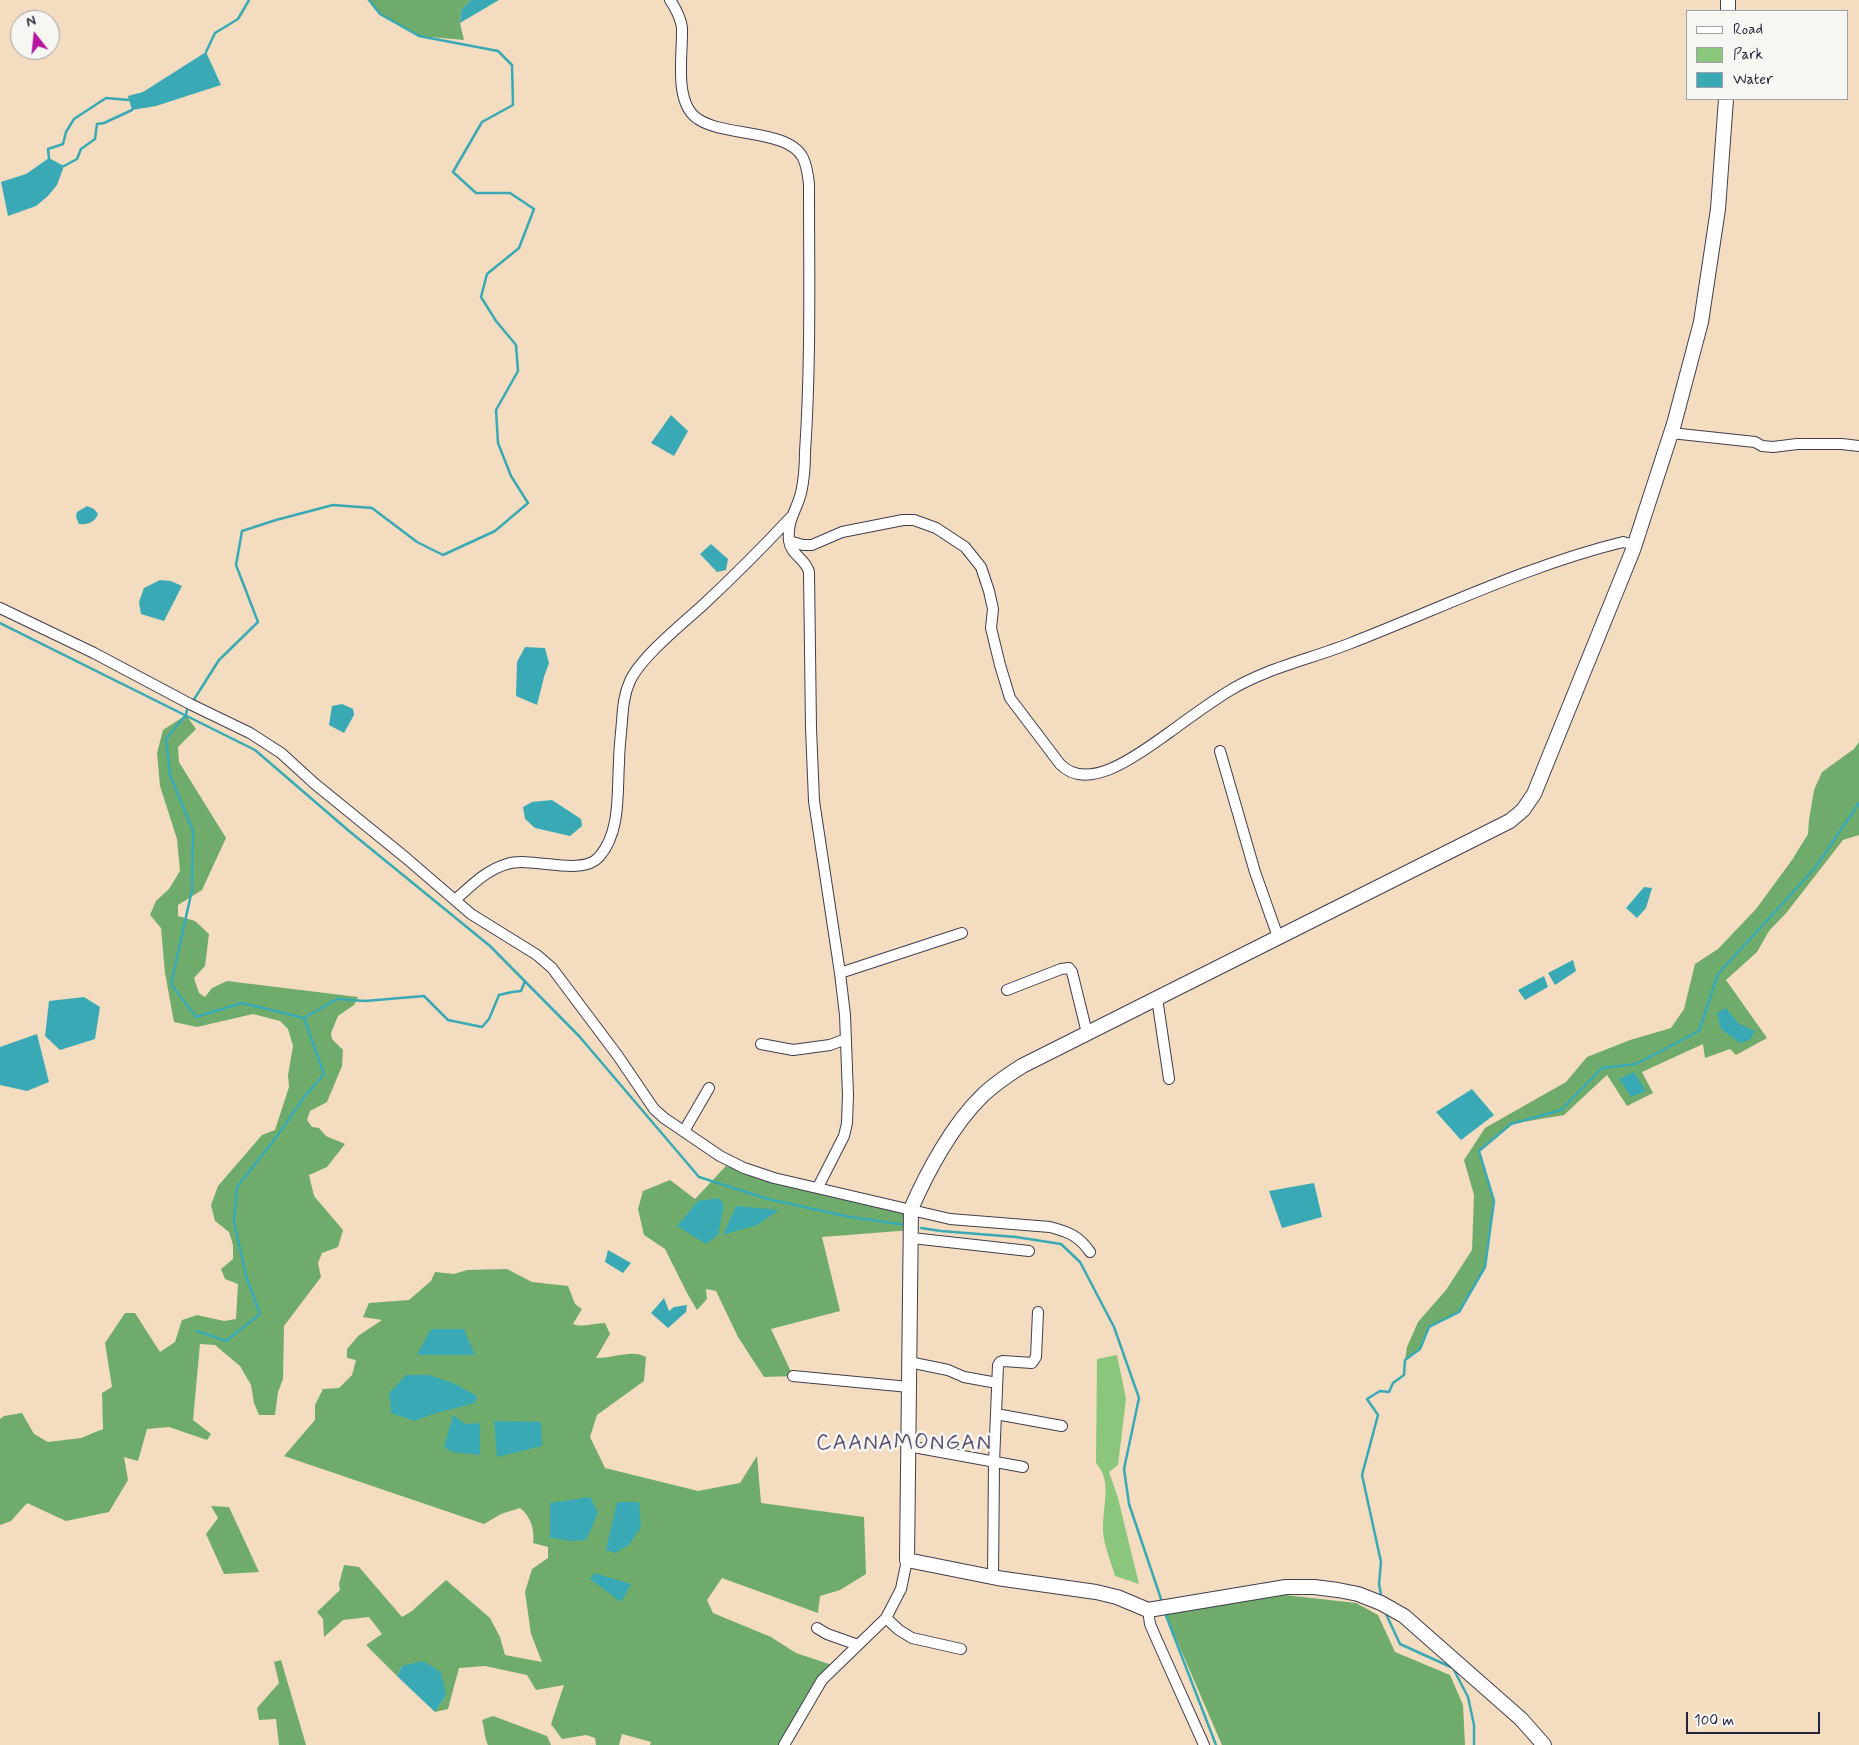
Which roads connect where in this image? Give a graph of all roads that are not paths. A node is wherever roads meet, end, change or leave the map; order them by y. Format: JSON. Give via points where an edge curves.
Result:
{"nodes":[{"id":1,"x":670,"y":0,"type":"edge"},
{"id":2,"x":1726,"y":100,"type":"edge"},
{"id":3,"x":1671,"y":433,"type":"junction"},
{"id":4,"x":1859,"y":446,"type":"edge"},
{"id":5,"x":791,"y":517,"type":"junction"},
{"id":6,"x":790,"y":541,"type":"junction"},
{"id":7,"x":1634,"y":545,"type":"junction"},
{"id":8,"x":0,"y":608,"type":"edge"},
{"id":9,"x":1220,"y":751,"type":"dead end"},
{"id":10,"x":455,"y":900,"type":"junction"},
{"id":11,"x":962,"y":933,"type":"dead end"},
{"id":12,"x":1278,"y":937,"type":"junction"},
{"id":13,"x":840,"y":973,"type":"junction"},
{"id":14,"x":1007,"y":990,"type":"dead end"},
{"id":15,"x":1157,"y":998,"type":"junction"},
{"id":16,"x":1087,"y":1033,"type":"junction"},
{"id":17,"x":846,"y":1040,"type":"junction"},
{"id":18,"x":761,"y":1044,"type":"dead end"},
{"id":19,"x":1169,"y":1079,"type":"dead end"},
{"id":20,"x":710,"y":1088,"type":"dead end"},
{"id":21,"x":684,"y":1131,"type":"junction"},
{"id":22,"x":818,"y":1186,"type":"junction"},
{"id":23,"x":911,"y":1210,"type":"junction"},
{"id":24,"x":912,"y":1238,"type":"junction"},
{"id":25,"x":1029,"y":1251,"type":"dead end"},
{"id":26,"x":1090,"y":1252,"type":"dead end"},
{"id":27,"x":1038,"y":1312,"type":"dead end"},
{"id":28,"x":909,"y":1362,"type":"junction"},
{"id":29,"x":793,"y":1376,"type":"dead end"},
{"id":30,"x":997,"y":1383,"type":"junction"},
{"id":31,"x":909,"y":1387,"type":"junction"},
{"id":32,"x":996,"y":1414,"type":"junction"},
{"id":33,"x":1062,"y":1426,"type":"dead end"},
{"id":34,"x":908,"y":1446,"type":"junction"},
{"id":35,"x":994,"y":1462,"type":"junction"},
{"id":36,"x":1023,"y":1467,"type":"dead end"},
{"id":37,"x":907,"y":1560,"type":"junction"},
{"id":38,"x":993,"y":1578,"type":"junction"},
{"id":39,"x":1148,"y":1610,"type":"junction"},
{"id":40,"x":886,"y":1618,"type":"junction"},
{"id":41,"x":818,"y":1628,"type":"dead end"},
{"id":42,"x":858,"y":1645,"type":"junction"},
{"id":43,"x":961,"y":1649,"type":"dead end"},
{"id":44,"x":784,"y":1745,"type":"edge"},
{"id":45,"x":1204,"y":1745,"type":"edge"},
{"id":46,"x":1544,"y":1745,"type":"edge"}],
"edges":[{"from":1,"to":5,"type":"street","via":[[682,26],[682,87],[688,108],[697,119],[711,125],[779,140],[792,146],[802,156],[807,169],[809,394],[804,478]]},
{"from":2,"to":3,"type":"street","via":[[1718,209],[1701,322]]},
{"from":3,"to":4,"type":"street","via":[[1755,442],[1773,447],[1797,444]]},
{"from":3,"to":7,"type":"street"},
{"from":5,"to":6,"type":"street"},
{"from":5,"to":10,"type":"street","via":[[633,674],[624,698],[615,821],[608,842],[594,862],[581,866],[522,861],[509,863],[481,877]]},
{"from":6,"to":7,"type":"street","via":[[812,545],[842,532],[914,520],[936,528],[965,546],[981,567],[989,591],[993,609],[991,628],[1010,698],[1060,764],[1072,773],[1082,774],[1123,764],[1223,695],[1259,675],[1342,647],[1550,564],[1624,542]]},
{"from":6,"to":13,"type":"street","via":[[792,551],[806,564],[809,572],[814,801]]},
{"from":7,"to":12,"type":"street","via":[[1534,794],[1523,810],[1510,821]]},
{"from":8,"to":10,"type":"street","via":[[266,742]]},
{"from":9,"to":12,"type":"street","via":[[1255,872]]},
{"from":10,"to":21,"type":"street","via":[[552,968],[654,1109]]},
{"from":11,"to":13,"type":"street"},
{"from":12,"to":15,"type":"street"},
{"from":13,"to":17,"type":"street"},
{"from":14,"to":16,"type":"street","via":[[1069,968]]},
{"from":15,"to":16,"type":"street"},
{"from":15,"to":19,"type":"street"},
{"from":16,"to":23,"type":"street","via":[[1022,1066],[982,1096],[932,1166]]},
{"from":17,"to":18,"type":"street","via":[[794,1050]]},
{"from":17,"to":22,"type":"street","via":[[847,1123],[838,1150]]},
{"from":20,"to":21,"type":"street"},
{"from":21,"to":22,"type":"street","via":[[744,1168],[774,1178]]},
{"from":22,"to":23,"type":"street"},
{"from":23,"to":24,"type":"street"},
{"from":23,"to":26,"type":"street","via":[[950,1219],[1050,1227],[1082,1240]]},
{"from":24,"to":25,"type":"street"},
{"from":24,"to":28,"type":"street"},
{"from":27,"to":30,"type":"street","via":[[1034,1361],[1000,1362]]},
{"from":28,"to":30,"type":"street"},
{"from":28,"to":31,"type":"street"},
{"from":29,"to":31,"type":"street"},
{"from":30,"to":32,"type":"street"},
{"from":31,"to":34,"type":"street"},
{"from":32,"to":33,"type":"street"},
{"from":32,"to":35,"type":"street"},
{"from":34,"to":35,"type":"street"},
{"from":34,"to":37,"type":"street"},
{"from":35,"to":36,"type":"street"},
{"from":35,"to":38,"type":"street"},
{"from":37,"to":38,"type":"street"},
{"from":37,"to":40,"type":"street","via":[[901,1589]]},
{"from":38,"to":39,"type":"street","via":[[1096,1592]]},
{"from":39,"to":45,"type":"street","via":[[1150,1624]]},
{"from":39,"to":46,"type":"street","via":[[1286,1587],[1358,1594],[1404,1616],[1521,1719]]},
{"from":40,"to":42,"type":"street"},
{"from":40,"to":43,"type":"street","via":[[912,1638]]},
{"from":41,"to":42,"type":"street"},
{"from":42,"to":44,"type":"street","via":[[822,1680]]}]}
